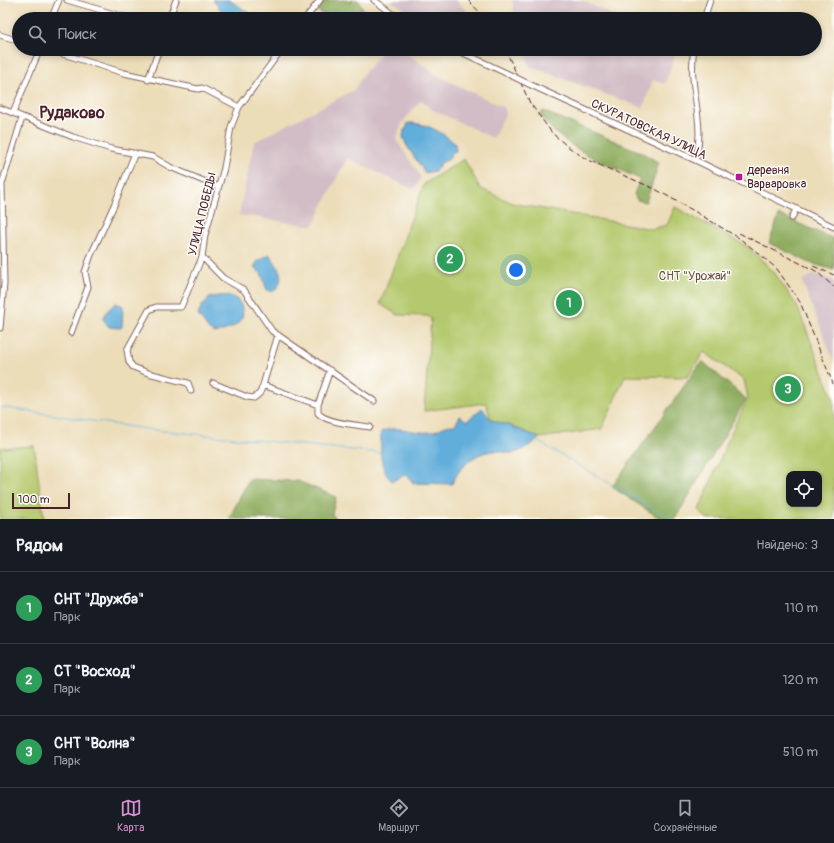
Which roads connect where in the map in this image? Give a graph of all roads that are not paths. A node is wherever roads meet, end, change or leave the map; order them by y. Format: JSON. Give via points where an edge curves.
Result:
{"nodes":[{"id":1,"x":59,"y":0,"type":"edge"},
{"id":2,"x":67,"y":0,"type":"edge"},
{"id":3,"x":176,"y":0,"type":"edge"},
{"id":4,"x":320,"y":0,"type":"edge"},
{"id":5,"x":374,"y":0,"type":"edge"},
{"id":6,"x":710,"y":0,"type":"edge"},
{"id":7,"x":55,"y":12,"type":"edge"},
{"id":8,"x":107,"y":12,"type":"edge"},
{"id":9,"x":172,"y":12,"type":"edge"},
{"id":10,"x":311,"y":12,"type":"edge"},
{"id":11,"x":390,"y":12,"type":"edge"},
{"id":12,"x":706,"y":12,"type":"edge"},
{"id":13,"x":0,"y":35,"type":"edge"},
{"id":14,"x":12,"y":39,"type":"edge"},
{"id":15,"x":37,"y":56,"type":"edge"},
{"id":16,"x":70,"y":56,"type":"edge"},
{"id":17,"x":157,"y":56,"type":"edge"},
{"id":18,"x":277,"y":56,"type":"edge"},
{"id":19,"x":470,"y":56,"type":"edge"},
{"id":20,"x":693,"y":56,"type":"edge"},
{"id":21,"x":148,"y":80,"type":"junction"},
{"id":22,"x":239,"y":107,"type":"junction"},
{"id":23,"x":0,"y":108,"type":"edge"},
{"id":24,"x":13,"y":113,"type":"junction"},
{"id":25,"x":22,"y":118,"type":"junction"},
{"id":26,"x":135,"y":153,"type":"junction"},
{"id":27,"x":695,"y":160,"type":"junction"},
{"id":28,"x":1,"y":184,"type":"edge"},
{"id":29,"x":218,"y":187,"type":"junction"},
{"id":30,"x":796,"y":209,"type":"junction"},
{"id":31,"x":792,"y":218,"type":"dead end"},
{"id":32,"x":834,"y":227,"type":"edge"},
{"id":33,"x":1,"y":237,"type":"edge"},
{"id":34,"x":202,"y":257,"type":"junction"},
{"id":35,"x":2,"y":293,"type":"edge"},
{"id":36,"x":0,"y":328,"type":"edge"},
{"id":37,"x":71,"y":333,"type":"dead end"},
{"id":38,"x":278,"y":335,"type":"junction"},
{"id":39,"x":330,"y":370,"type":"junction"},
{"id":40,"x":213,"y":383,"type":"dead end"},
{"id":41,"x":263,"y":385,"type":"junction"},
{"id":42,"x":191,"y":391,"type":"dead end"},
{"id":43,"x":374,"y":401,"type":"dead end"},
{"id":44,"x":318,"y":405,"type":"junction"},
{"id":45,"x":370,"y":427,"type":"dead end"}],
"edges":[{"from":1,"to":7,"type":"street"},
{"from":2,"to":8,"type":"street"},
{"from":3,"to":9,"type":"street"},
{"from":4,"to":10,"type":"street"},
{"from":5,"to":11,"type":"street"},
{"from":6,"to":12,"type":"street"},
{"from":13,"to":14,"type":"street"},
{"from":15,"to":24,"type":"street"},
{"from":16,"to":21,"type":"street"},
{"from":17,"to":21,"type":"street"},
{"from":18,"to":22,"type":"street","name":"УЛИЦА ПОБЕДЫ"},
{"from":19,"to":27,"type":"street","name":"СКУРАТОВСКАЯ УЛИЦА","bridge":true},
{"from":20,"to":27,"type":"street","via":[[691,65],[700,132]]},
{"from":21,"to":22,"type":"street","via":[[202,88]]},
{"from":22,"to":29,"type":"street","name":"УЛИЦА ПОБЕДЫ","via":[[231,127]]},
{"from":23,"to":24,"type":"street"},
{"from":24,"to":25,"type":"street"},
{"from":25,"to":26,"type":"street","via":[[110,149]]},
{"from":25,"to":28,"type":"street"},
{"from":26,"to":29,"type":"street","via":[[153,157],[170,168]]},
{"from":26,"to":37,"type":"street","via":[[91,255],[85,272],[88,287]]},
{"from":27,"to":30,"type":"street","name":"СКУРАТОВСКАЯ УЛИЦА"},
{"from":28,"to":33,"type":"street"},
{"from":29,"to":34,"type":"street","name":"УЛИЦА ПОБЕДЫ"},
{"from":30,"to":31,"type":"street"},
{"from":30,"to":32,"type":"street","name":"СКУРАТОВСКАЯ УЛИЦА"},
{"from":33,"to":35,"type":"street","via":[[4,250]]},
{"from":34,"to":38,"type":"street","via":[[223,278],[244,290]]},
{"from":34,"to":42,"type":"street","name":"УЛИЦА ПОБЕДЫ","via":[[181,306],[156,307],[149,310],[128,350],[129,362],[133,367],[188,383]]},
{"from":35,"to":36,"type":"street"},
{"from":38,"to":39,"type":"street"},
{"from":38,"to":41,"type":"street"},
{"from":39,"to":43,"type":"street"},
{"from":39,"to":44,"type":"street"},
{"from":40,"to":41,"type":"street","via":[[254,398],[260,393]]},
{"from":41,"to":44,"type":"street"},
{"from":44,"to":45,"type":"street","via":[[321,417]]}]}
